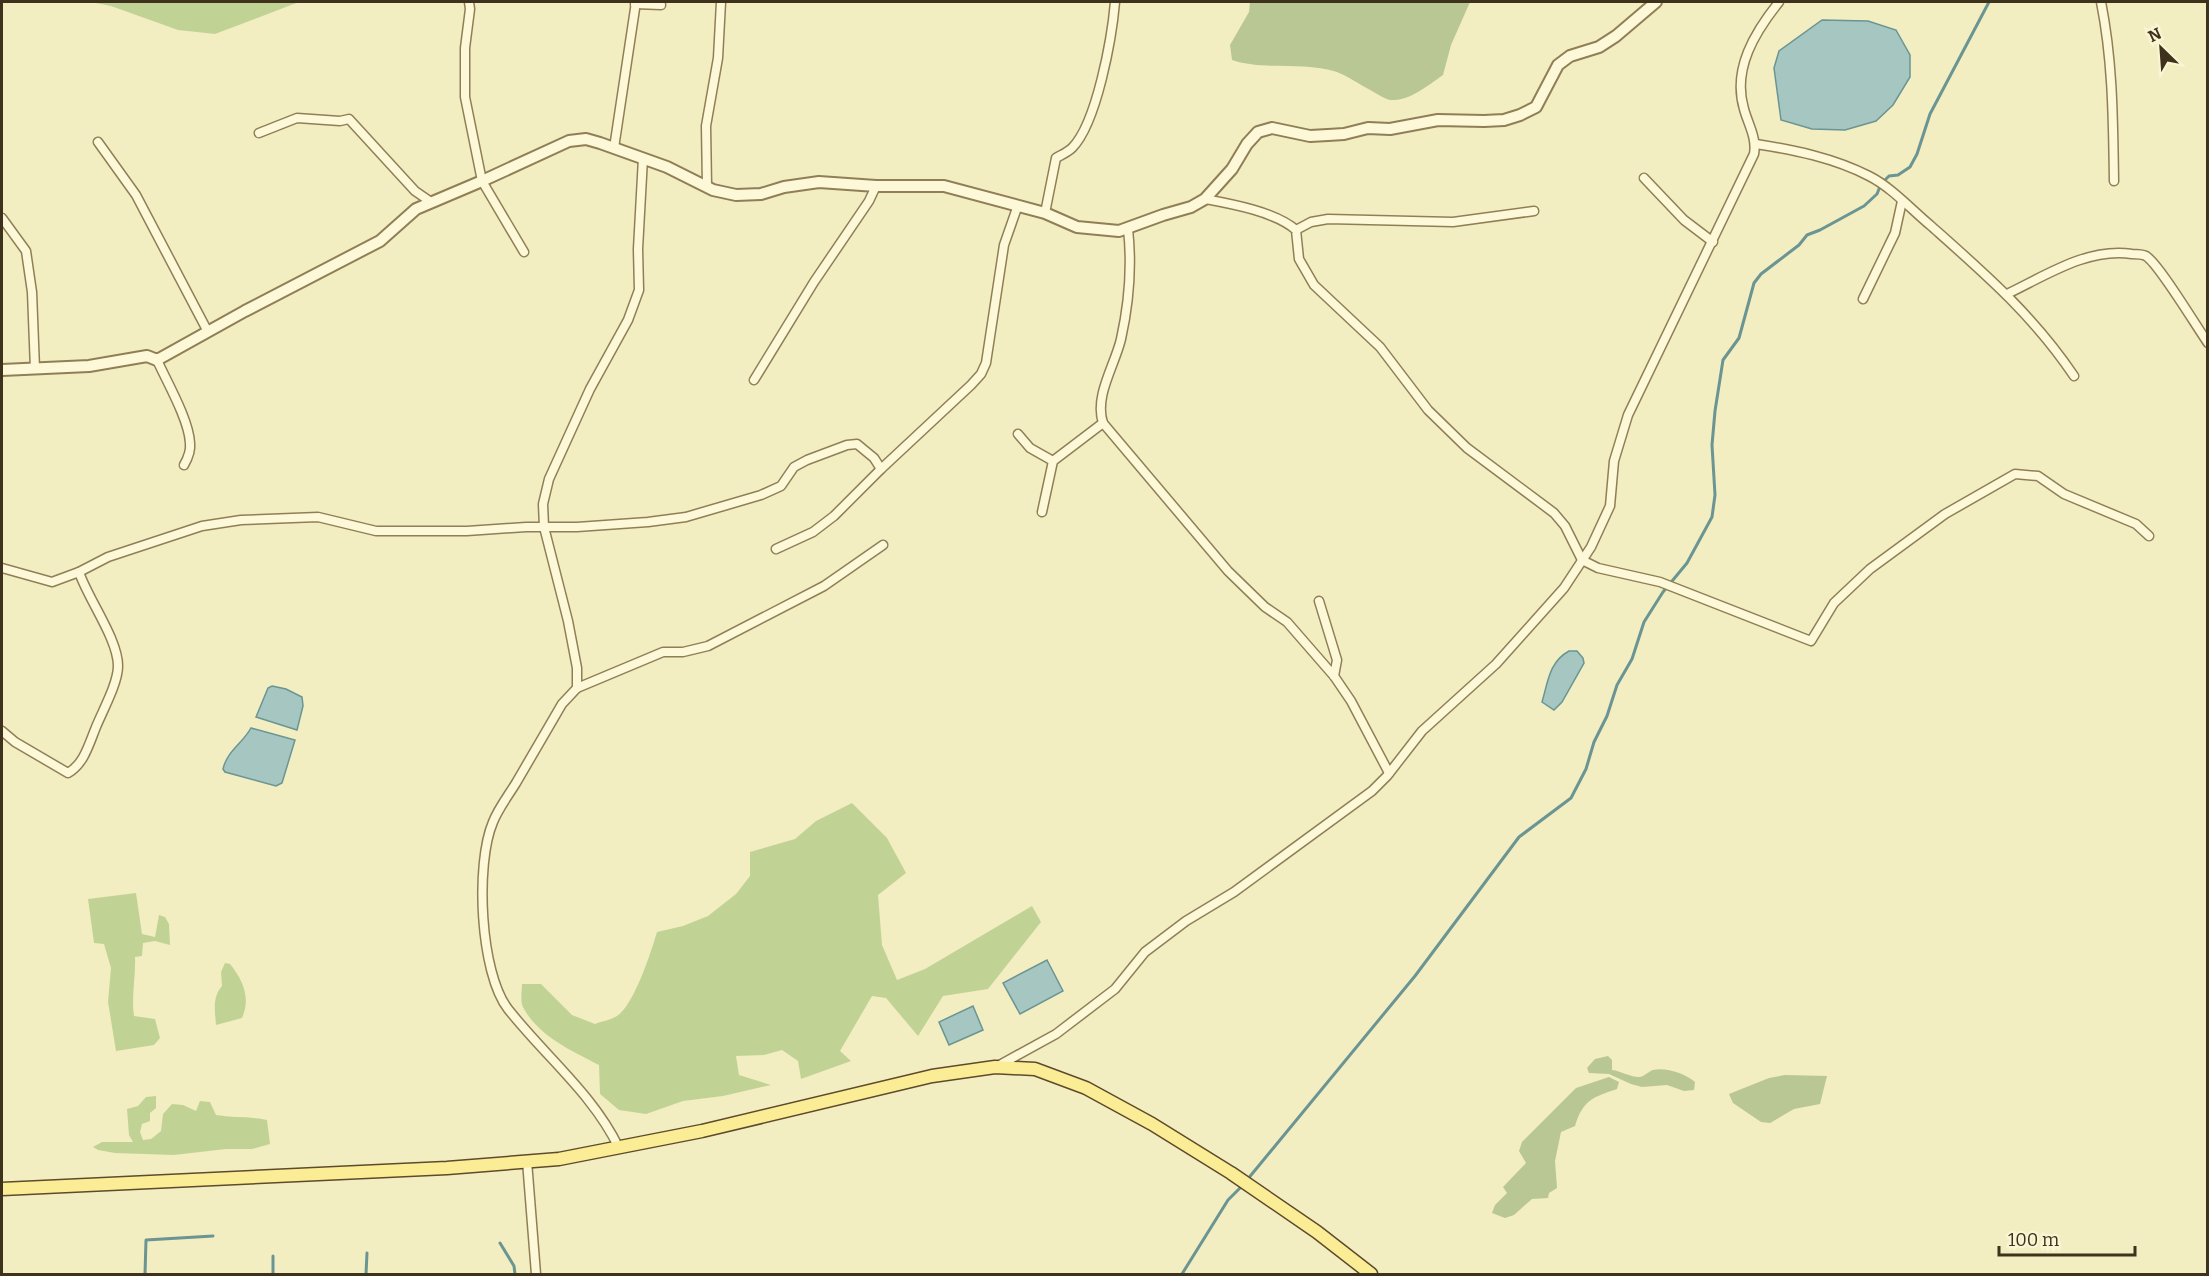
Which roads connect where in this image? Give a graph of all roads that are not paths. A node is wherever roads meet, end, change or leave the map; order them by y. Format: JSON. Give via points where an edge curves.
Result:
{"nodes":[{"id":1,"x":469,"y":2,"type":"edge"},
{"id":2,"x":721,"y":2,"type":"edge"},
{"id":3,"x":1115,"y":2,"type":"edge"},
{"id":4,"x":1656,"y":2,"type":"edge"},
{"id":5,"x":1779,"y":2,"type":"edge"},
{"id":6,"x":2101,"y":2,"type":"edge"},
{"id":7,"x":635,"y":3,"type":"edge"},
{"id":8,"x":661,"y":5,"type":"dead end"},
{"id":9,"x":260,"y":133,"type":"dead end"},
{"id":10,"x":98,"y":142,"type":"dead end"},
{"id":11,"x":1756,"y":144,"type":"junction"},
{"id":12,"x":614,"y":147,"type":"junction"},
{"id":13,"x":643,"y":158,"type":"junction"},
{"id":14,"x":1644,"y":178,"type":"dead end"},
{"id":15,"x":482,"y":181,"type":"junction"},
{"id":16,"x":2114,"y":181,"type":"dead end"},
{"id":17,"x":706,"y":186,"type":"junction"},
{"id":18,"x":876,"y":186,"type":"junction"},
{"id":19,"x":1205,"y":198,"type":"junction"},
{"id":20,"x":1902,"y":201,"type":"junction"},
{"id":21,"x":431,"y":202,"type":"junction"},
{"id":22,"x":1018,"y":205,"type":"junction"},
{"id":23,"x":1534,"y":211,"type":"dead end"},
{"id":24,"x":1045,"y":213,"type":"junction"},
{"id":25,"x":2,"y":218,"type":"edge"},
{"id":26,"x":1128,"y":229,"type":"junction"},
{"id":27,"x":1296,"y":230,"type":"junction"},
{"id":28,"x":1713,"y":242,"type":"junction"},
{"id":29,"x":524,"y":252,"type":"dead end"},
{"id":30,"x":2007,"y":294,"type":"junction"},
{"id":31,"x":1863,"y":299,"type":"dead end"},
{"id":32,"x":208,"y":332,"type":"junction"},
{"id":33,"x":2208,"y":343,"type":"edge"},
{"id":34,"x":157,"y":360,"type":"junction"},
{"id":35,"x":34,"y":369,"type":"junction"},
{"id":36,"x":2,"y":370,"type":"edge"},
{"id":37,"x":2074,"y":376,"type":"dead end"},
{"id":38,"x":754,"y":380,"type":"dead end"},
{"id":39,"x":1103,"y":423,"type":"junction"},
{"id":40,"x":1018,"y":434,"type":"dead end"},
{"id":41,"x":1053,"y":461,"type":"junction"},
{"id":42,"x":184,"y":465,"type":"dead end"},
{"id":43,"x":881,"y":469,"type":"junction"},
{"id":44,"x":1042,"y":512,"type":"dead end"},
{"id":45,"x":544,"y":527,"type":"junction"},
{"id":46,"x":2149,"y":536,"type":"dead end"},
{"id":47,"x":883,"y":545,"type":"dead end"},
{"id":48,"x":776,"y":549,"type":"dead end"},
{"id":49,"x":1582,"y":560,"type":"junction"},
{"id":50,"x":2,"y":568,"type":"edge"},
{"id":51,"x":79,"y":572,"type":"junction"},
{"id":52,"x":1319,"y":601,"type":"dead end"},
{"id":53,"x":1334,"y":676,"type":"junction"},
{"id":54,"x":577,"y":688,"type":"junction"},
{"id":55,"x":2,"y":731,"type":"edge"},
{"id":56,"x":1389,"y":773,"type":"junction"},
{"id":57,"x":995,"y":1067,"type":"junction"},
{"id":58,"x":620,"y":1148,"type":"junction"},
{"id":59,"x":527,"y":1161,"type":"junction"},
{"id":60,"x":2,"y":1189,"type":"edge"},
{"id":61,"x":536,"y":1275,"type":"edge"},
{"id":62,"x":1371,"y":1275,"type":"edge"}],
"edges":[{"from":1,"to":15,"type":"street","via":[[465,96]]},
{"from":2,"to":17,"type":"street","via":[[718,58],[706,126]]},
{"from":3,"to":24,"type":"street","via":[[1094,109],[1072,147],[1056,158]]},
{"from":4,"to":19,"type":"street","via":[[1599,47],[1558,65],[1536,106],[1520,115],[1504,120],[1438,120],[1310,136],[1272,128],[1258,132],[1232,170]]},
{"from":5,"to":11,"type":"street","via":[[1761,25],[1740,78],[1743,106]]},
{"from":6,"to":16,"type":"street","via":[[2113,85]]},
{"from":7,"to":8,"type":"street"},
{"from":7,"to":12,"type":"street"},
{"from":9,"to":21,"type":"street","via":[[297,118],[349,119],[415,191]]},
{"from":10,"to":32,"type":"street","via":[[136,195]]},
{"from":11,"to":20,"type":"street","via":[[1796,150],[1845,165],[1872,177]]},
{"from":11,"to":28,"type":"street"},
{"from":12,"to":13,"type":"street"},
{"from":12,"to":15,"type":"street","via":[[586,139],[569,141]]},
{"from":13,"to":17,"type":"street"},
{"from":13,"to":45,"type":"street","via":[[639,290],[549,479],[543,504]]},
{"from":14,"to":28,"type":"street","via":[[1684,220]]},
{"from":15,"to":21,"type":"street"},
{"from":15,"to":29,"type":"street"},
{"from":17,"to":18,"type":"street","via":[[736,195],[819,182]]},
{"from":18,"to":22,"type":"street","via":[[944,186]]},
{"from":18,"to":38,"type":"street"},
{"from":19,"to":26,"type":"street","via":[[1191,207]]},
{"from":19,"to":27,"type":"street","via":[[1272,217]]},
{"from":20,"to":30,"type":"street"},
{"from":20,"to":31,"type":"street","via":[[1896,233]]},
{"from":21,"to":32,"type":"street","via":[[416,209],[365,250]]},
{"from":22,"to":24,"type":"street"},
{"from":22,"to":43,"type":"street","via":[[1004,245],[981,374]]},
{"from":23,"to":27,"type":"street","via":[[1453,222],[1328,219]]},
{"from":24,"to":26,"type":"street","via":[[1077,227]]},
{"from":25,"to":35,"type":"street","via":[[26,251],[32,292]]},
{"from":26,"to":39,"type":"street","via":[[1130,282],[1121,339],[1101,399]]},
{"from":27,"to":49,"type":"street","via":[[1299,259],[1314,285],[1380,347],[1428,410],[1467,448],[1554,513]]},
{"from":28,"to":49,"type":"street","via":[[1628,416],[1614,461],[1610,506]]},
{"from":30,"to":33,"type":"street","via":[[2102,254],[2145,256]]},
{"from":30,"to":37,"type":"street"},
{"from":32,"to":34,"type":"street"},
{"from":34,"to":35,"type":"street","via":[[147,356],[89,366]]},
{"from":34,"to":42,"type":"street","via":[[190,442],[190,454]]},
{"from":35,"to":36,"type":"street"},
{"from":39,"to":41,"type":"street"},
{"from":39,"to":53,"type":"street","via":[[1228,571],[1265,607],[1287,622]]},
{"from":40,"to":41,"type":"street","via":[[1030,448]]},
{"from":41,"to":44,"type":"street"},
{"from":43,"to":45,"type":"street","via":[[857,444],[847,445],[794,467],[781,486],[738,503],[648,522]]},
{"from":43,"to":48,"type":"street","via":[[834,516],[813,532]]},
{"from":45,"to":51,"type":"street","via":[[376,531],[318,517],[241,520],[202,526],[108,557]]},
{"from":45,"to":54,"type":"street","via":[[568,621]]},
{"from":46,"to":49,"type":"street","via":[[2136,524],[2064,494],[2038,476],[2015,474],[1945,514],[1870,570],[1834,603],[1811,641],[1660,582],[1598,568]]},
{"from":47,"to":54,"type":"street","via":[[824,586],[708,646],[663,652]]},
{"from":49,"to":56,"type":"street","via":[[1564,588],[1496,664],[1422,731]]},
{"from":50,"to":51,"type":"street","via":[[52,582]]},
{"from":51,"to":55,"type":"street","via":[[115,649],[118,667],[85,753],[78,767],[68,773]]},
{"from":52,"to":53,"type":"street","via":[[1337,660]]},
{"from":53,"to":56,"type":"street","via":[[1352,701]]},
{"from":54,"to":58,"type":"street","via":[[562,704],[493,822],[485,850],[486,953],[506,1006],[589,1100]]},
{"from":56,"to":57,"type":"street","via":[[1372,790],[1145,952],[1115,988],[1056,1034]]},
{"from":57,"to":58,"type":"main road","via":[[932,1076]]},
{"from":57,"to":62,"type":"main road","via":[[1035,1069],[1086,1088],[1133,1113],[1256,1190]]},
{"from":58,"to":59,"type":"main road"},
{"from":59,"to":60,"type":"main road"},
{"from":59,"to":61,"type":"street"}]}
